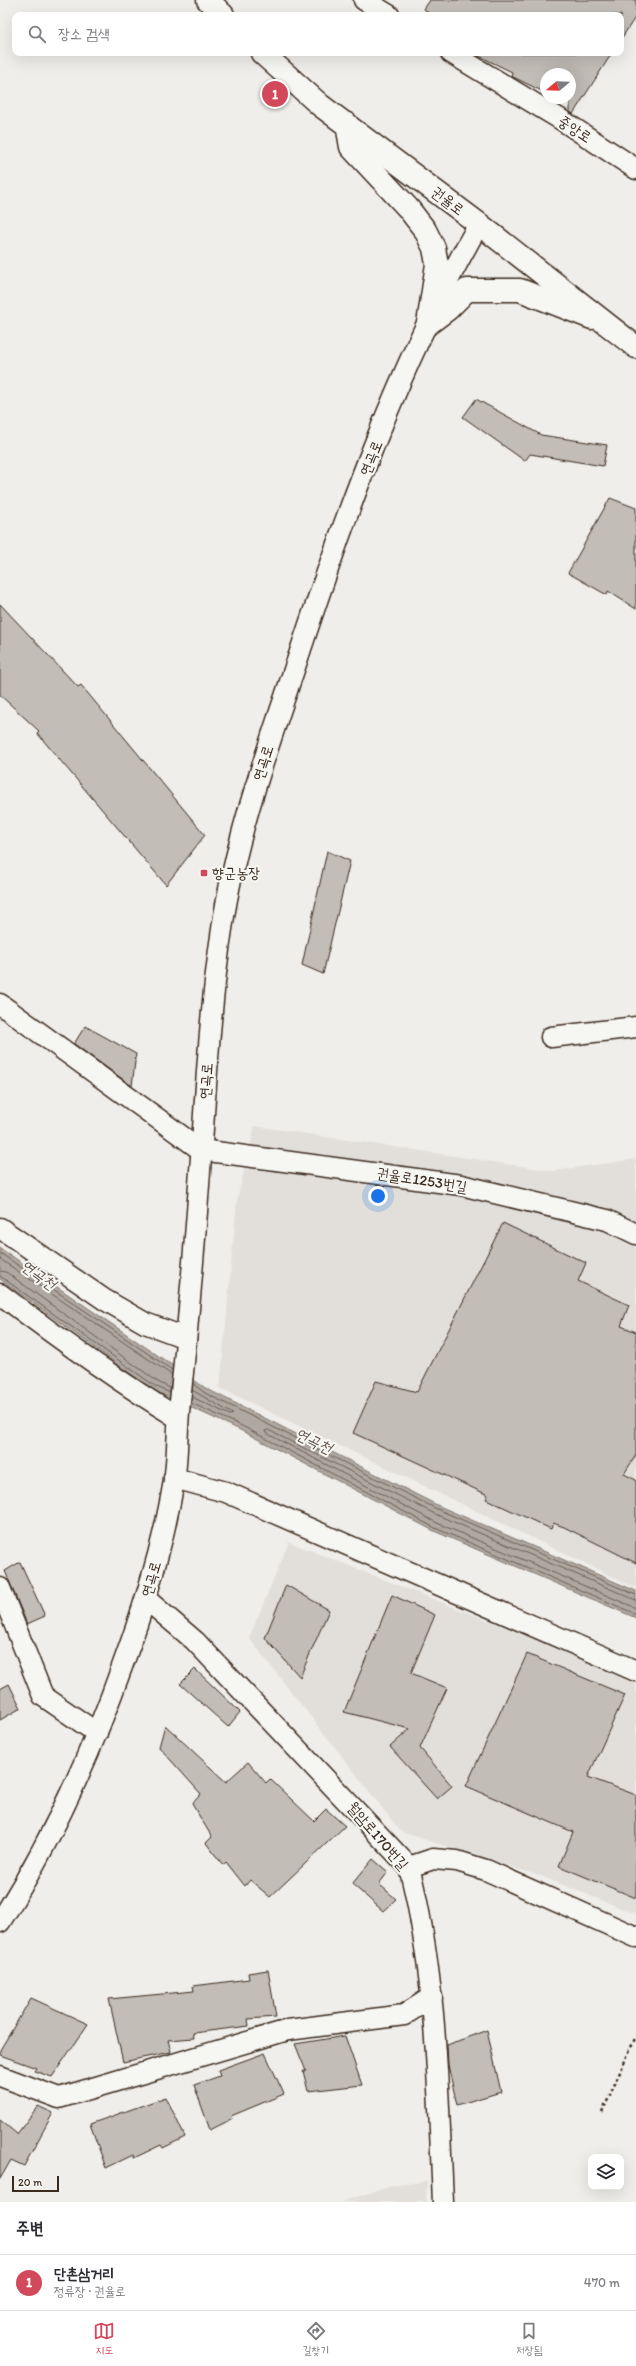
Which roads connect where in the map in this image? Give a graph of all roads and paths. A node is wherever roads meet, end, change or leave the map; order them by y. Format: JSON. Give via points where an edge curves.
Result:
{"nodes":[{"id":1,"x":208,"y":0,"type":"edge"},
{"id":2,"x":364,"y":0,"type":"edge"},
{"id":3,"x":220,"y":12,"type":"edge"},
{"id":4,"x":384,"y":12,"type":"edge"},
{"id":5,"x":265,"y":56,"type":"edge"},
{"id":6,"x":457,"y":56,"type":"edge"},
{"id":7,"x":347,"y":124,"type":"junction"},
{"id":8,"x":636,"y":168,"type":"edge"},
{"id":9,"x":479,"y":224,"type":"junction"},
{"id":10,"x":428,"y":324,"type":"junction"},
{"id":11,"x":610,"y":324,"type":"junction"},
{"id":12,"x":636,"y":347,"type":"edge"},
{"id":13,"x":0,"y":1004,"type":"edge"},
{"id":14,"x":636,"y":1027,"type":"edge"},
{"id":15,"x":551,"y":1037,"type":"dead end"},
{"id":16,"x":202,"y":1150,"type":"junction"},
{"id":17,"x":0,"y":1228,"type":"edge"},
{"id":18,"x":636,"y":1234,"type":"edge"},
{"id":19,"x":0,"y":1294,"type":"edge"},
{"id":20,"x":186,"y":1338,"type":"junction"},
{"id":21,"x":178,"y":1418,"type":"junction"},
{"id":22,"x":174,"y":1478,"type":"junction"},
{"id":23,"x":0,"y":1588,"type":"edge"},
{"id":24,"x":146,"y":1599,"type":"junction"},
{"id":25,"x":636,"y":1672,"type":"edge"},
{"id":26,"x":97,"y":1733,"type":"junction"},
{"id":27,"x":409,"y":1867,"type":"junction"},
{"id":28,"x":0,"y":1922,"type":"edge"},
{"id":29,"x":636,"y":1937,"type":"edge"},
{"id":30,"x":432,"y":1997,"type":"junction"},
{"id":31,"x":636,"y":2036,"type":"edge"},
{"id":32,"x":0,"y":2076,"type":"edge"},
{"id":33,"x":602,"y":2113,"type":"dead end"},
{"id":34,"x":443,"y":2202,"type":"edge"}],
"edges":[{"from":1,"to":3,"type":"main road"},
{"from":2,"to":4,"type":"street"},
{"from":5,"to":7,"type":"main road","name":"권율로","via":[[288,78]]},
{"from":6,"to":8,"type":"street","name":"중앙로"},
{"from":7,"to":9,"type":"main road","name":"권율로"},
{"from":7,"to":10,"type":"main road","via":[[351,148],[408,208],[425,230],[434,248],[438,264]]},
{"from":9,"to":10,"type":"street","name":"연곡로","via":[[452,271]]},
{"from":9,"to":11,"type":"main road","name":"권율로"},
{"from":10,"to":11,"type":"main road","via":[[467,290],[498,288],[520,290],[567,310]]},
{"from":10,"to":16,"type":"street","name":"연곡로","via":[[394,398],[341,532],[262,766],[234,861],[210,1015]]},
{"from":11,"to":12,"type":"main road","name":"권율로"},
{"from":13,"to":16,"type":"street"},
{"from":14,"to":15,"type":"street"},
{"from":16,"to":18,"type":"street","name":"권율로1253번길","via":[[461,1185],[607,1220]]},
{"from":16,"to":20,"type":"street","name":"연곡로"},
{"from":17,"to":20,"type":"street","via":[[105,1300],[145,1323]]},
{"from":19,"to":21,"type":"street","via":[[73,1350]]},
{"from":20,"to":21,"type":"street","name":"연곡로"},
{"from":21,"to":22,"type":"street","name":"연곡로"},
{"from":22,"to":24,"type":"street","name":"연곡로","via":[[154,1575]]},
{"from":22,"to":25,"type":"street","via":[[226,1492]]},
{"from":23,"to":26,"type":"street","via":[[43,1696]]},
{"from":24,"to":26,"type":"street","name":"연곡로"},
{"from":24,"to":27,"type":"street","name":"월암로170번길","via":[[195,1640]]},
{"from":26,"to":28,"type":"street","name":"연곡로","via":[[69,1799]]},
{"from":27,"to":29,"type":"street","via":[[433,1859],[457,1861],[486,1870]]},
{"from":27,"to":30,"type":"street","name":"월암로170번길","via":[[418,1899]]},
{"from":30,"to":32,"type":"street","via":[[404,2015],[288,2030],[59,2098]]},
{"from":30,"to":34,"type":"street","name":"월암로170번길"},
{"from":31,"to":33,"type":"path"}]}
